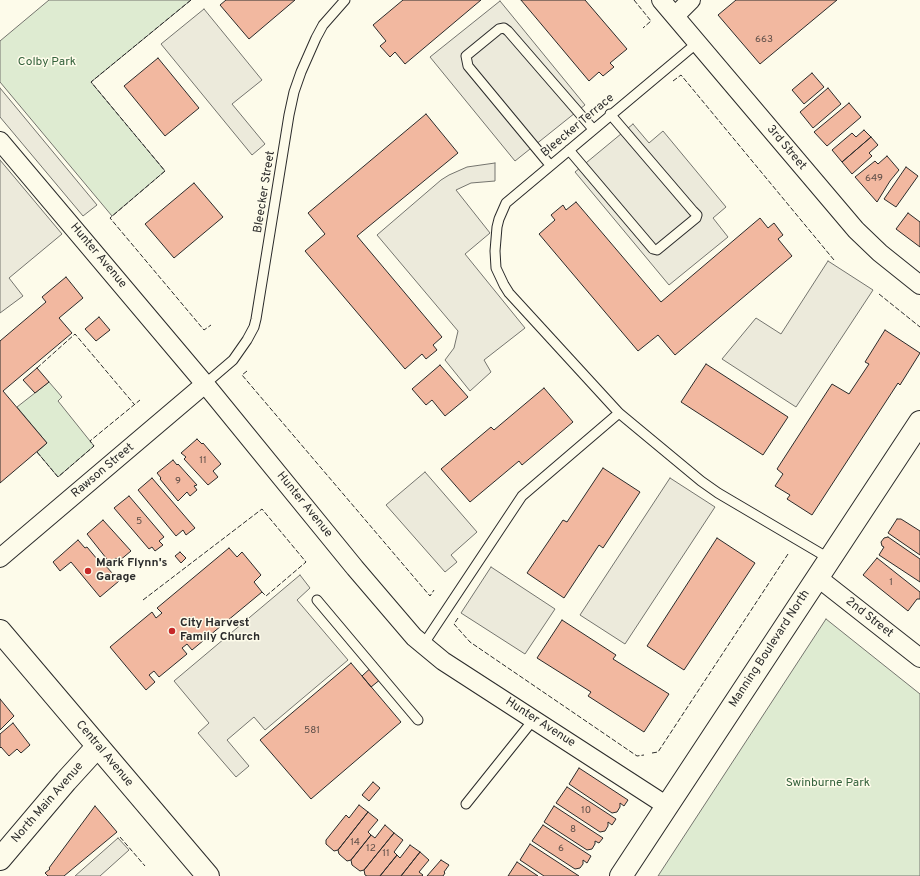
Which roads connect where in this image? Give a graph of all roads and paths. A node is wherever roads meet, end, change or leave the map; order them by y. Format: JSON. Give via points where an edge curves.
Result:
{"nodes":[{"id":1,"x":345,"y":0,"type":"edge"},
{"id":2,"x":661,"y":0,"type":"edge"},
{"id":3,"x":691,"y":0,"type":"edge"},
{"id":4,"x":675,"y":16,"type":"junction"},
{"id":5,"x":697,"y":43,"type":"junction"},
{"id":6,"x":610,"y":114,"type":"junction"},
{"id":7,"x":593,"y":129,"type":"junction"},
{"id":8,"x":0,"y":141,"type":"edge"},
{"id":9,"x":569,"y":150,"type":"junction"},
{"id":10,"x":550,"y":165,"type":"junction"},
{"id":11,"x":920,"y":285,"type":"edge"},
{"id":12,"x":205,"y":384,"type":"junction"},
{"id":13,"x":620,"y":413,"type":"junction"},
{"id":14,"x":920,"y":422,"type":"edge"},
{"id":15,"x":0,"y":558,"type":"edge"},
{"id":16,"x":830,"y":559,"type":"junction"},
{"id":17,"x":818,"y":577,"type":"junction"},
{"id":18,"x":317,"y":600,"type":"dead end"},
{"id":19,"x":3,"y":641,"type":"edge"},
{"id":20,"x":423,"y":645,"type":"junction"},
{"id":21,"x":920,"y":658,"type":"edge"},
{"id":22,"x":534,"y":719,"type":"junction"},
{"id":23,"x":418,"y":720,"type":"dead end"},
{"id":24,"x":97,"y":746,"type":"junction"},
{"id":25,"x":466,"y":804,"type":"dead end"},
{"id":26,"x":667,"y":806,"type":"junction"},
{"id":27,"x":0,"y":859,"type":"edge"},
{"id":28,"x":208,"y":876,"type":"edge"},
{"id":29,"x":621,"y":876,"type":"edge"}],
"edges":[{"from":1,"to":12,"type":"lane","name":"Bleecker Street","via":[[323,25],[294,92],[254,327],[233,360]]},
{"from":2,"to":4,"type":"street","name":"3rd Street"},
{"from":3,"to":4,"type":"street"},
{"from":4,"to":5,"type":"street","name":"3rd Street"},
{"from":5,"to":6,"type":"lane","name":"Bleecker Terrace"},
{"from":5,"to":11,"type":"street","name":"3rd Street","via":[[856,230],[880,254]]},
{"from":6,"to":7,"type":"lane","name":"Bleecker Terrace"},
{"from":6,"to":9,"type":"lane","via":[[697,215],[696,218],[657,250],[653,250]]},
{"from":7,"to":9,"type":"lane","name":"Bleecker Terrace"},
{"from":7,"to":10,"type":"lane","via":[[504,28],[499,29],[466,56],[468,66]]},
{"from":8,"to":12,"type":"street","name":"Hunter Avenue"},
{"from":9,"to":10,"type":"lane","name":"Bleecker Terrace"},
{"from":10,"to":13,"type":"lane","name":"Bleecker Terrace","via":[[506,203],[499,219],[495,242],[496,268],[509,292]]},
{"from":12,"to":15,"type":"street","name":"Rawson Street"},
{"from":12,"to":20,"type":"street","name":"Hunter Avenue","via":[[355,568]]},
{"from":13,"to":16,"type":"lane","name":"Bleecker Terrace","via":[[701,482]]},
{"from":13,"to":20,"type":"lane","via":[[522,496]]},
{"from":14,"to":16,"type":"street","name":"Manning Boulevard North"},
{"from":16,"to":17,"type":"street","name":"Manning Boulevard North"},
{"from":17,"to":21,"type":"street","name":"2nd Street"},
{"from":17,"to":26,"type":"street","name":"Manning Boulevard North"},
{"from":18,"to":23,"type":"lane"},
{"from":19,"to":24,"type":"street","name":"Central Avenue"},
{"from":20,"to":22,"type":"street","name":"Hunter Avenue","via":[[443,661]]},
{"from":22,"to":25,"type":"lane"},
{"from":22,"to":26,"type":"street","name":"Hunter Avenue"},
{"from":24,"to":27,"type":"street","name":"North Main Avenue"},
{"from":24,"to":28,"type":"street","name":"Central Avenue"},
{"from":26,"to":29,"type":"street","name":"Manning Boulevard North"}]}
